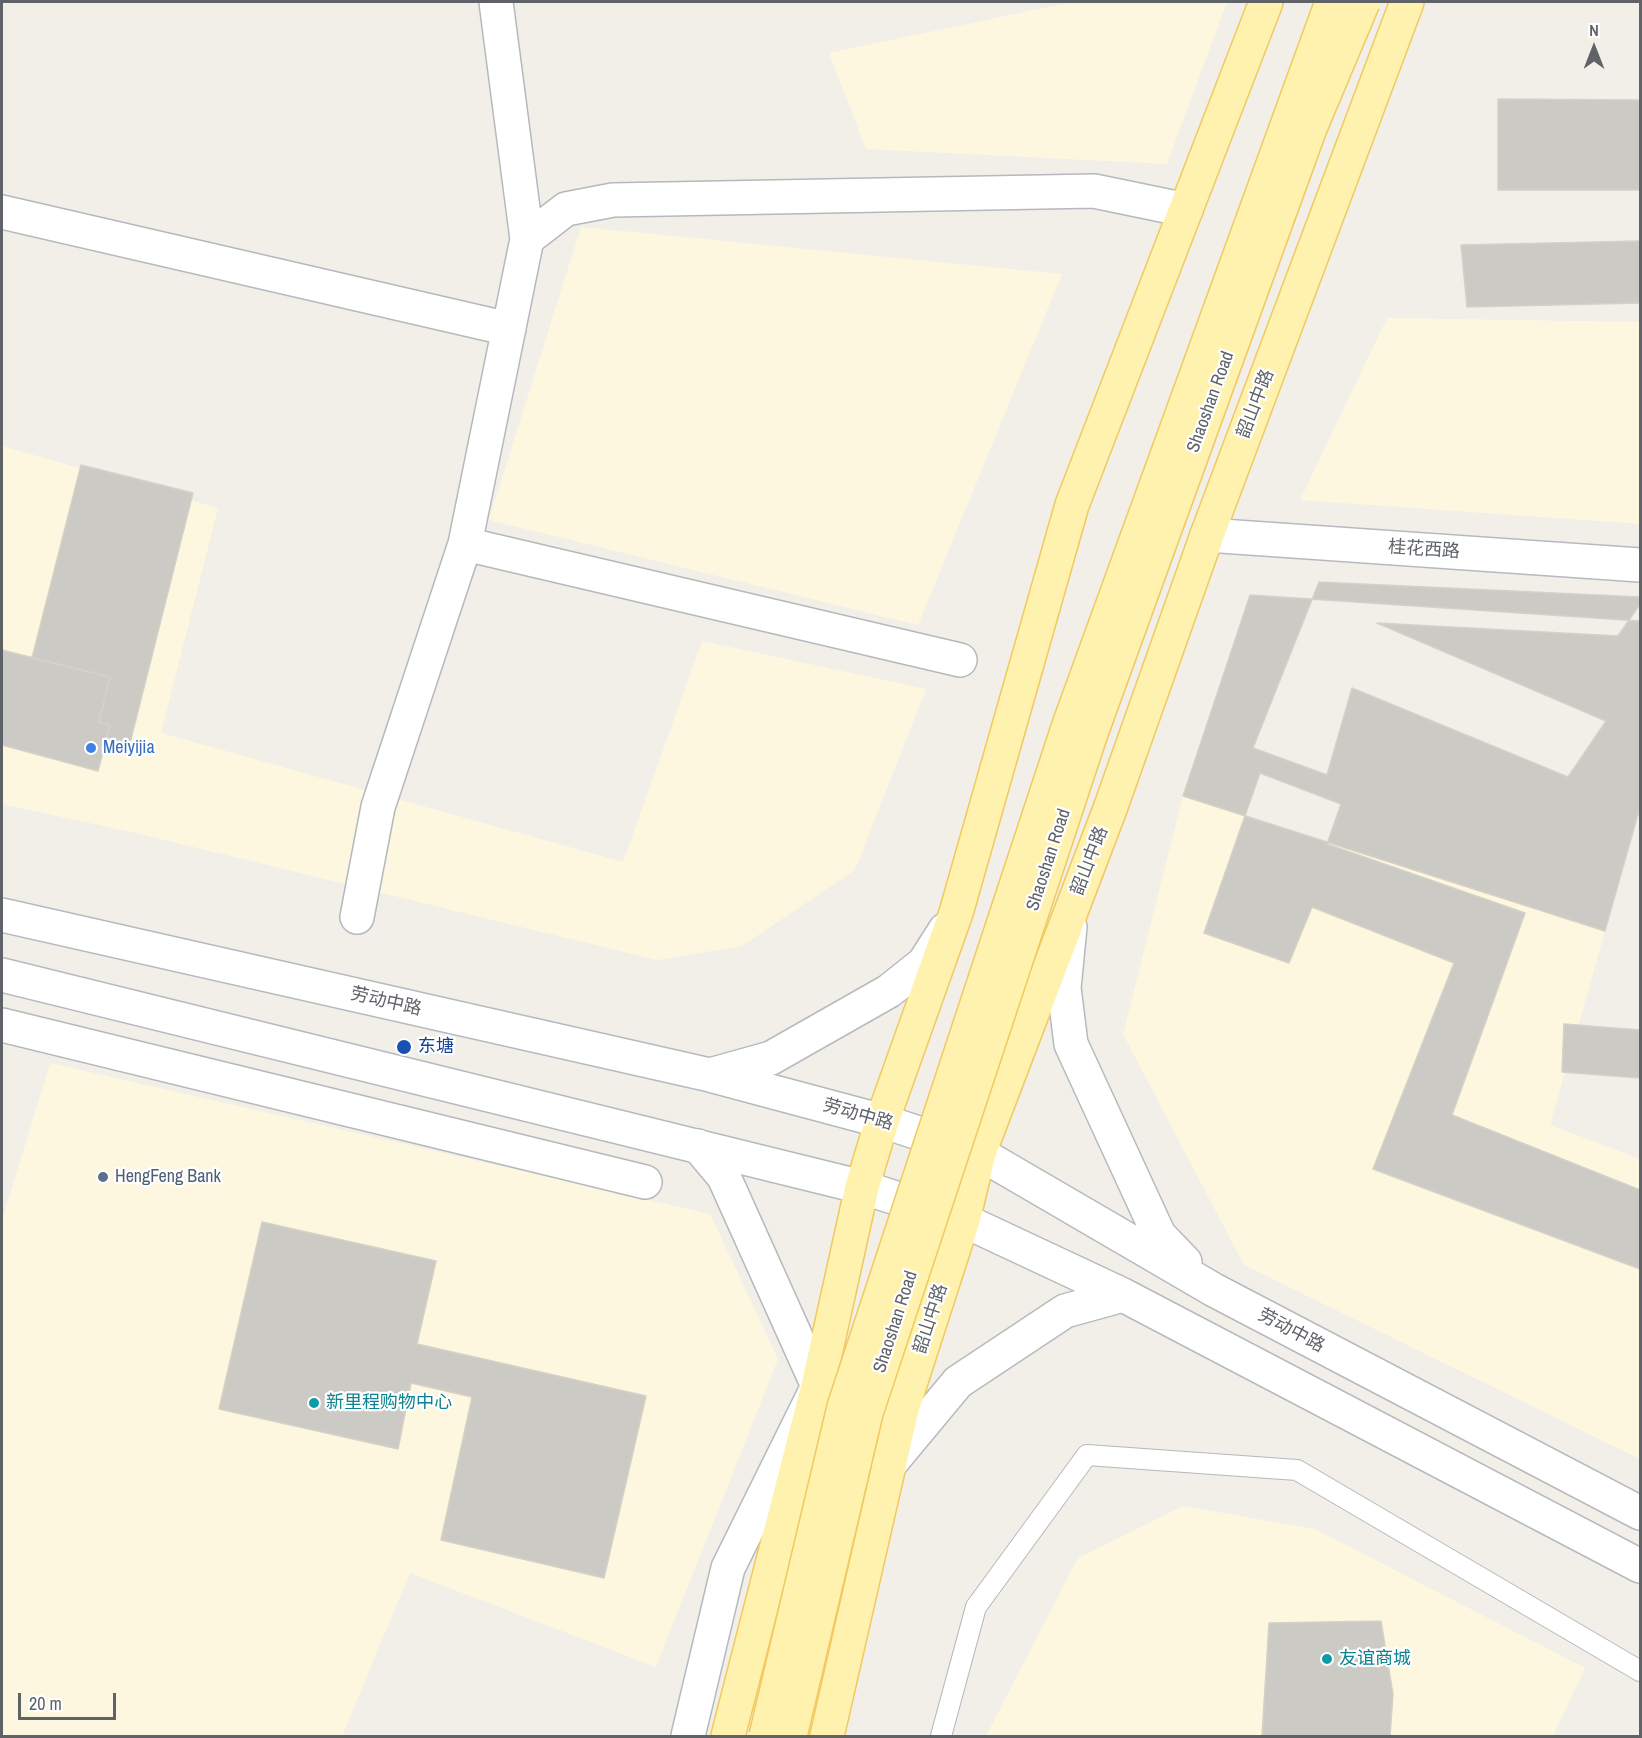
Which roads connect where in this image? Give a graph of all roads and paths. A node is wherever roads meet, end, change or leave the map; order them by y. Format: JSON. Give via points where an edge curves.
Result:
{"nodes":[{"id":1,"x":496,"y":2,"type":"edge"},
{"id":2,"x":1266,"y":2,"type":"edge"},
{"id":3,"x":1332,"y":2,"type":"edge"},
{"id":4,"x":1363,"y":2,"type":"edge"},
{"id":5,"x":1407,"y":2,"type":"edge"},
{"id":6,"x":1186,"y":210,"type":"junction"},
{"id":7,"x":2,"y":212,"type":"edge"},
{"id":8,"x":527,"y":239,"type":"junction"},
{"id":9,"x":508,"y":329,"type":"junction"},
{"id":10,"x":1207,"y":535,"type":"junction"},
{"id":11,"x":465,"y":544,"type":"junction"},
{"id":12,"x":1641,"y":565,"type":"edge"},
{"id":13,"x":960,"y":660,"type":"dead end"},
{"id":14,"x":1072,"y":907,"type":"junction"},
{"id":15,"x":956,"y":913,"type":"junction"},
{"id":16,"x":2,"y":915,"type":"edge"},
{"id":17,"x":357,"y":916,"type":"dead end"},
{"id":18,"x":2,"y":975,"type":"edge"},
{"id":19,"x":2,"y":1026,"type":"edge"},
{"id":20,"x":710,"y":1075,"type":"junction"},
{"id":21,"x":882,"y":1121,"type":"junction"},
{"id":22,"x":698,"y":1146,"type":"junction"},
{"id":23,"x":979,"y":1153,"type":"junction"},
{"id":24,"x":645,"y":1182,"type":"dead end"},
{"id":25,"x":862,"y":1187,"type":"junction"},
{"id":26,"x":963,"y":1220,"type":"junction"},
{"id":27,"x":1214,"y":1290,"type":"junction"},
{"id":28,"x":1123,"y":1295,"type":"junction"},
{"id":29,"x":818,"y":1386,"type":"junction"},
{"id":30,"x":889,"y":1465,"type":"junction"},
{"id":31,"x":1641,"y":1513,"type":"edge"},
{"id":32,"x":1641,"y":1566,"type":"edge"},
{"id":33,"x":1641,"y":1671,"type":"edge"},
{"id":34,"x":688,"y":1737,"type":"edge"},
{"id":35,"x":728,"y":1737,"type":"edge"},
{"id":36,"x":766,"y":1737,"type":"edge"},
{"id":37,"x":790,"y":1737,"type":"edge"},
{"id":38,"x":827,"y":1737,"type":"edge"},
{"id":39,"x":941,"y":1737,"type":"edge"}],
"edges":[{"from":1,"to":8,"type":"main road"},
{"from":2,"to":6,"type":"main road"},
{"from":3,"to":36,"type":"main road","name":"Shaoshan Road","bridge":true,"via":[[1069,725],[844,1407]]},
{"from":4,"to":37,"type":"main road","name":"Shaoshan Road","bridge":true,"via":[[1310,128],[1099,710],[1003,997],[866,1413]]},
{"from":5,"to":10,"type":"main road","name":"韶山中路"},
{"from":6,"to":8,"type":"main road","via":[[1094,191],[614,200],[566,209]]},
{"from":6,"to":15,"type":"main road","via":[[1072,505]]},
{"from":7,"to":9,"type":"main road"},
{"from":8,"to":9,"type":"main road"},
{"from":9,"to":11,"type":"main road"},
{"from":10,"to":12,"type":"main road","name":"桂花西路"},
{"from":10,"to":14,"type":"main road","name":"韶山中路"},
{"from":11,"to":13,"type":"main road"},
{"from":11,"to":17,"type":"main road","via":[[378,807]]},
{"from":14,"to":23,"type":"main road","name":"韶山中路"},
{"from":14,"to":27,"type":"main road","via":[[1064,988],[1071,1044],[1159,1235]]},
{"from":15,"to":20,"type":"main road","via":[[924,963],[889,992],[771,1058]]},
{"from":15,"to":21,"type":"main road"},
{"from":16,"to":20,"type":"main road","name":"劳动中路"},
{"from":18,"to":22,"type":"main road"},
{"from":19,"to":24,"type":"main road"},
{"from":20,"to":21,"type":"main road","name":"劳动中路"},
{"from":21,"to":23,"type":"main road","name":"劳动中路"},
{"from":21,"to":25,"type":"main road"},
{"from":22,"to":25,"type":"main road"},
{"from":22,"to":29,"type":"main road","via":[[724,1177]]},
{"from":23,"to":26,"type":"main road","name":"韶山中路"},
{"from":23,"to":27,"type":"main road","name":"劳动中路"},
{"from":25,"to":26,"type":"main road"},
{"from":25,"to":29,"type":"main road"},
{"from":26,"to":28,"type":"main road"},
{"from":26,"to":30,"type":"main road","name":"韶山中路","via":[[902,1409]]},
{"from":27,"to":31,"type":"main road","name":"劳动中路"},
{"from":28,"to":30,"type":"main road","via":[[1065,1311],[958,1382]]},
{"from":28,"to":32,"type":"main road"},
{"from":29,"to":34,"type":"main road","via":[[728,1568]]},
{"from":29,"to":35,"type":"main road"},
{"from":30,"to":38,"type":"main road","name":"韶山中路"},
{"from":33,"to":39,"type":"lane","via":[[1297,1470],[1087,1455],[976,1607]]}]}
